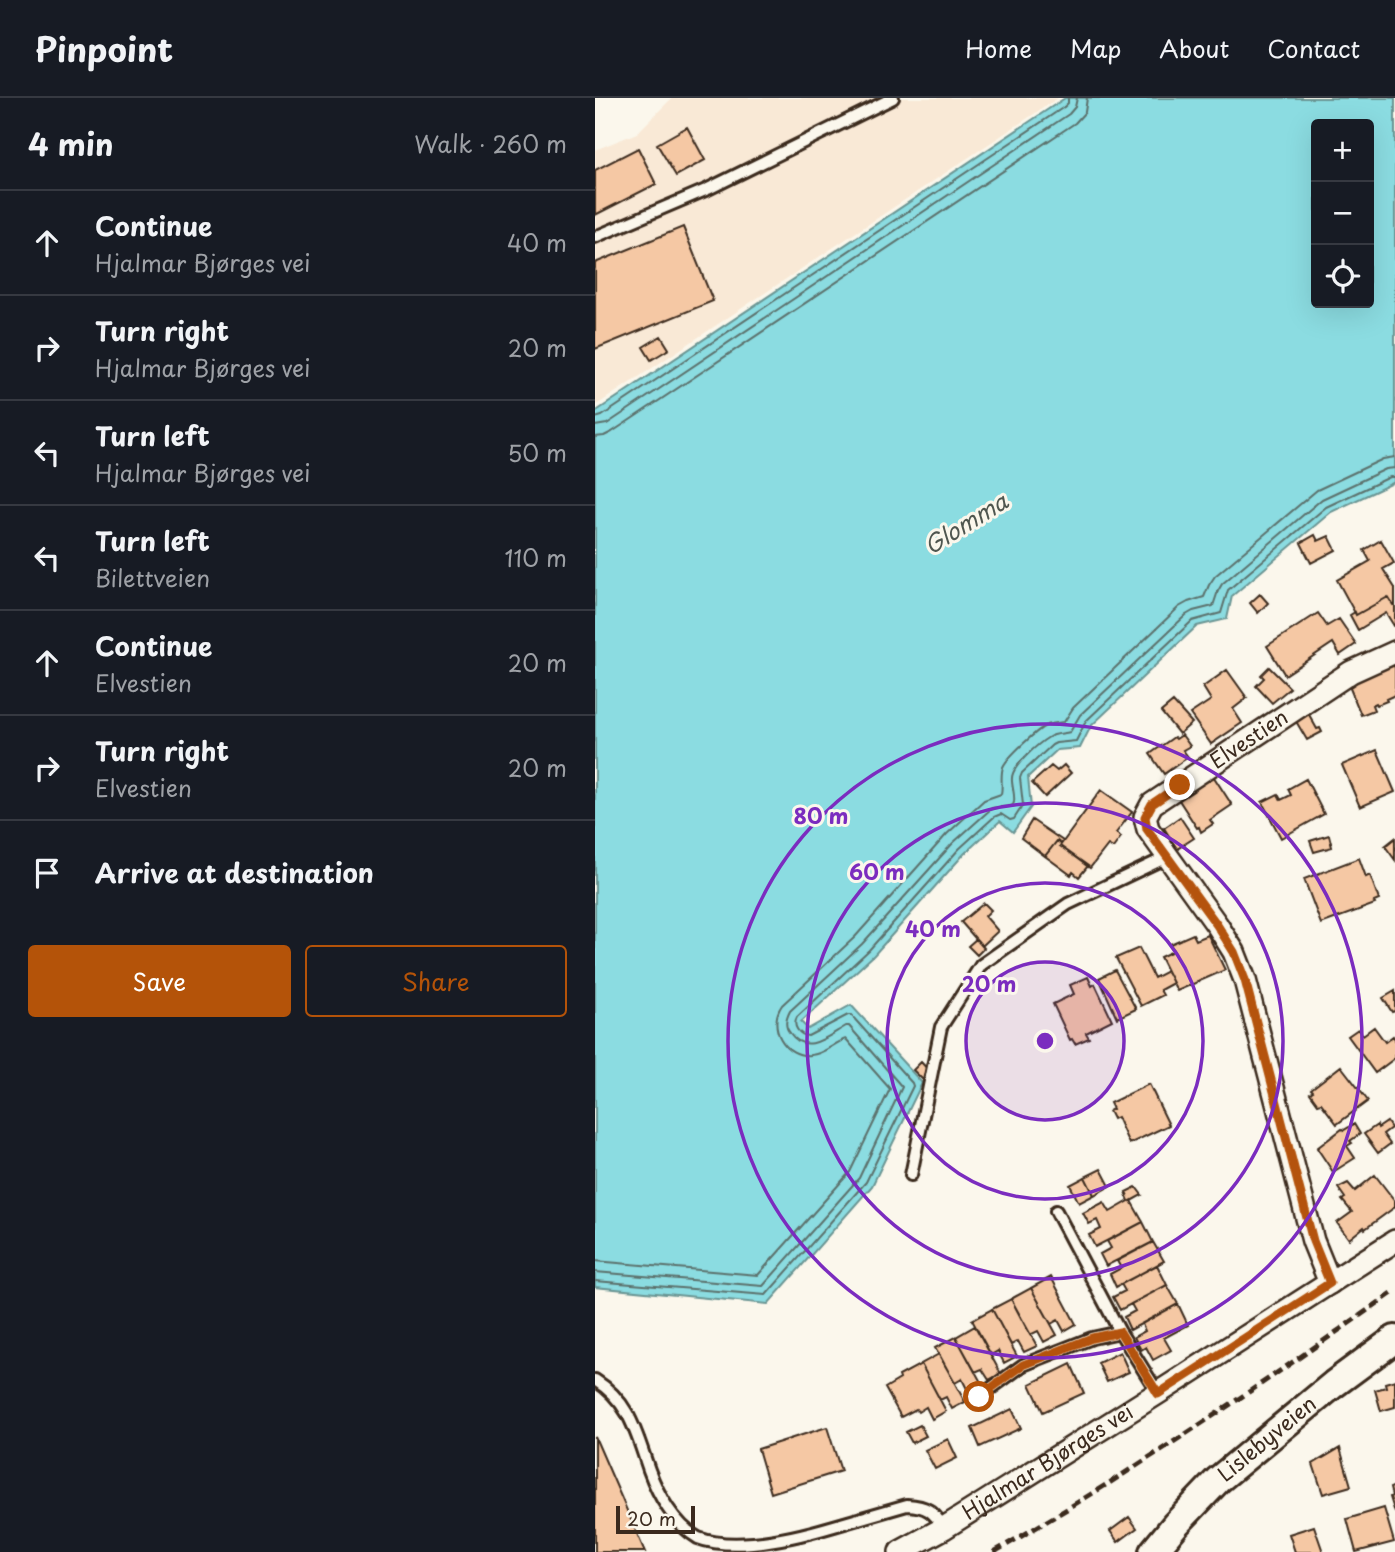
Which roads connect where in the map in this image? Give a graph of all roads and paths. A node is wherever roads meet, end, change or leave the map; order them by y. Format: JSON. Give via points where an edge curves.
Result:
{"nodes":[{"id":1,"x":893,"y":98,"type":"edge"},
{"id":2,"x":595,"y":237,"type":"edge"},
{"id":3,"x":1395,"y":652,"type":"edge"},
{"id":4,"x":1167,"y":857,"type":"junction"},
{"id":5,"x":911,"y":1174,"type":"dead end"},
{"id":6,"x":1056,"y":1211,"type":"dead end"},
{"id":7,"x":1395,"y":1241,"type":"edge"},
{"id":8,"x":1330,"y":1283,"type":"junction"},
{"id":9,"x":1120,"y":1332,"type":"junction"},
{"id":10,"x":1395,"y":1339,"type":"edge"},
{"id":11,"x":595,"y":1380,"type":"edge"},
{"id":12,"x":1158,"y":1394,"type":"junction"},
{"id":13,"x":979,"y":1397,"type":"dead end"},
{"id":14,"x":944,"y":1528,"type":"junction"},
{"id":15,"x":900,"y":1552,"type":"edge"},
{"id":16,"x":1153,"y":1552,"type":"edge"}],
"edges":[{"from":1,"to":2,"type":"lane","via":[[708,189]]},
{"from":3,"to":4,"type":"street","name":"Elvestien","via":[[1351,671],[1152,804],[1145,817],[1147,829]]},
{"from":4,"to":5,"type":"lane","via":[[1068,904],[981,965],[941,1027]]},
{"from":4,"to":8,"type":"street","name":"Elvestien","via":[[1217,925],[1245,980],[1313,1241]]},
{"from":6,"to":9,"type":"lane","name":"Hjalmar Bjørges vei"},
{"from":7,"to":8,"type":"street","name":"Hjalmar Bjørges vei"},
{"from":8,"to":12,"type":"street","name":"Hjalmar Bjørges vei"},
{"from":9,"to":12,"type":"lane","name":"Hjalmar Bjørges vei"},
{"from":9,"to":13,"type":"lane","via":[[1023,1365]]},
{"from":10,"to":16,"type":"street","name":"Lislebyveien","via":[[1217,1480]]},
{"from":11,"to":14,"type":"lane","via":[[624,1407],[659,1494],[698,1538],[729,1547],[768,1543],[907,1505],[935,1514]]},
{"from":12,"to":14,"type":"street","name":"Hjalmar Bjørges vei"},
{"from":14,"to":15,"type":"street","name":"Hjalmar Bjørges vei"}]}
